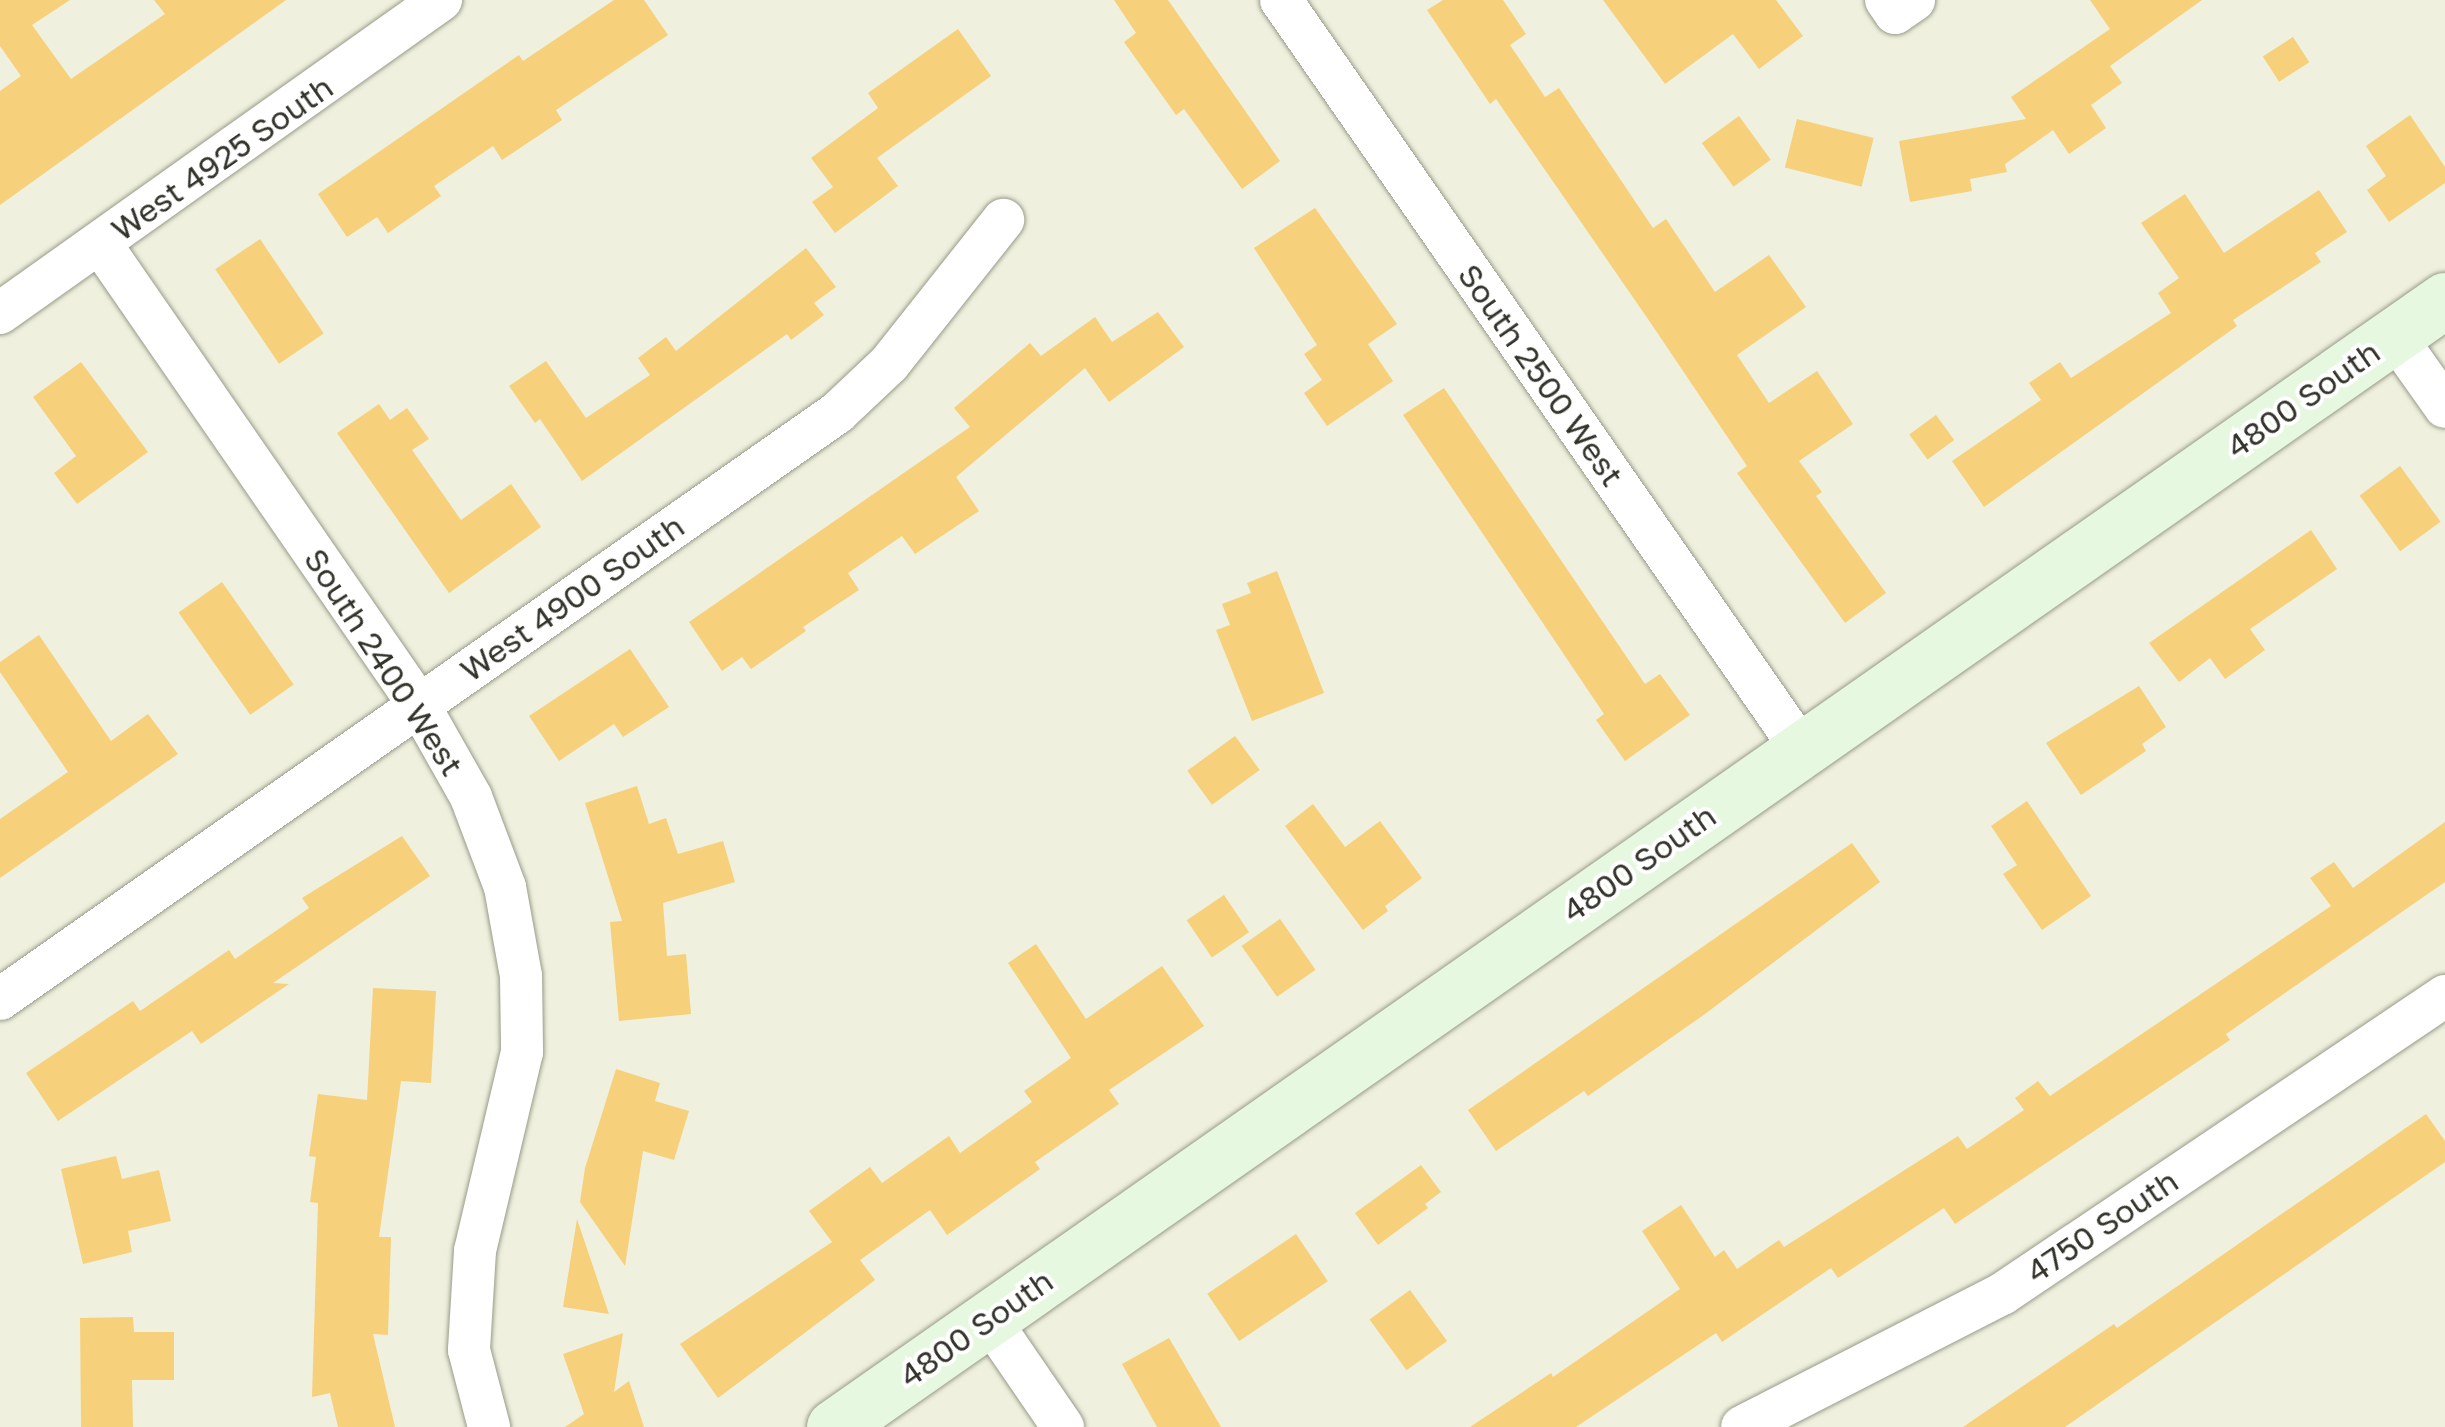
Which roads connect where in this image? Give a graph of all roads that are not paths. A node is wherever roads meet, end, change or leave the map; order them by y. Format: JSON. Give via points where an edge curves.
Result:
{"nodes":[{"id":1,"x":441,"y":0,"type":"edge"},
{"id":2,"x":1281,"y":0,"type":"edge"},
{"id":3,"x":1003,"y":220,"type":"dead end"},
{"id":4,"x":100,"y":243,"type":"junction"},
{"id":5,"x":2445,"y":300,"type":"edge"},
{"id":6,"x":0,"y":313,"type":"edge"},
{"id":7,"x":2394,"y":335,"type":"junction"},
{"id":8,"x":2445,"y":407,"type":"edge"},
{"id":9,"x":418,"y":706,"type":"junction"},
{"id":10,"x":1802,"y":750,"type":"junction"},
{"id":11,"x":2445,"y":996,"type":"edge"},
{"id":12,"x":0,"y":998,"type":"edge"},
{"id":13,"x":989,"y":1319,"type":"junction"},
{"id":14,"x":489,"y":1427,"type":"edge"},
{"id":15,"x":834,"y":1427,"type":"edge"},
{"id":16,"x":1063,"y":1427,"type":"edge"},
{"id":17,"x":1742,"y":1427,"type":"edge"}],
"edges":[{"from":1,"to":4,"type":"street","name":"West 4925 South"},
{"from":2,"to":10,"type":"street","name":"South 2500 West"},
{"from":3,"to":9,"type":"street","name":"West 4900 South","via":[[890,364],[836,413]]},
{"from":4,"to":6,"type":"street","name":"West 4925 South"},
{"from":4,"to":9,"type":"street","name":"South 2400 West"},
{"from":5,"to":7,"type":"main road","name":"4800 South"},
{"from":7,"to":8,"type":"street"},
{"from":7,"to":10,"type":"main road","name":"4800 South"},
{"from":9,"to":12,"type":"street","name":"West 4900 South"},
{"from":9,"to":14,"type":"street","name":"South 2400 West","via":[[478,815],[505,886],[521,976],[522,1052],[475,1251],[469,1350]]},
{"from":10,"to":13,"type":"main road","name":"4800 South"},
{"from":11,"to":17,"type":"street","name":"4750 South","via":[[2002,1294]]},
{"from":13,"to":15,"type":"main road","name":"4800 South"},
{"from":13,"to":16,"type":"street"}]}
